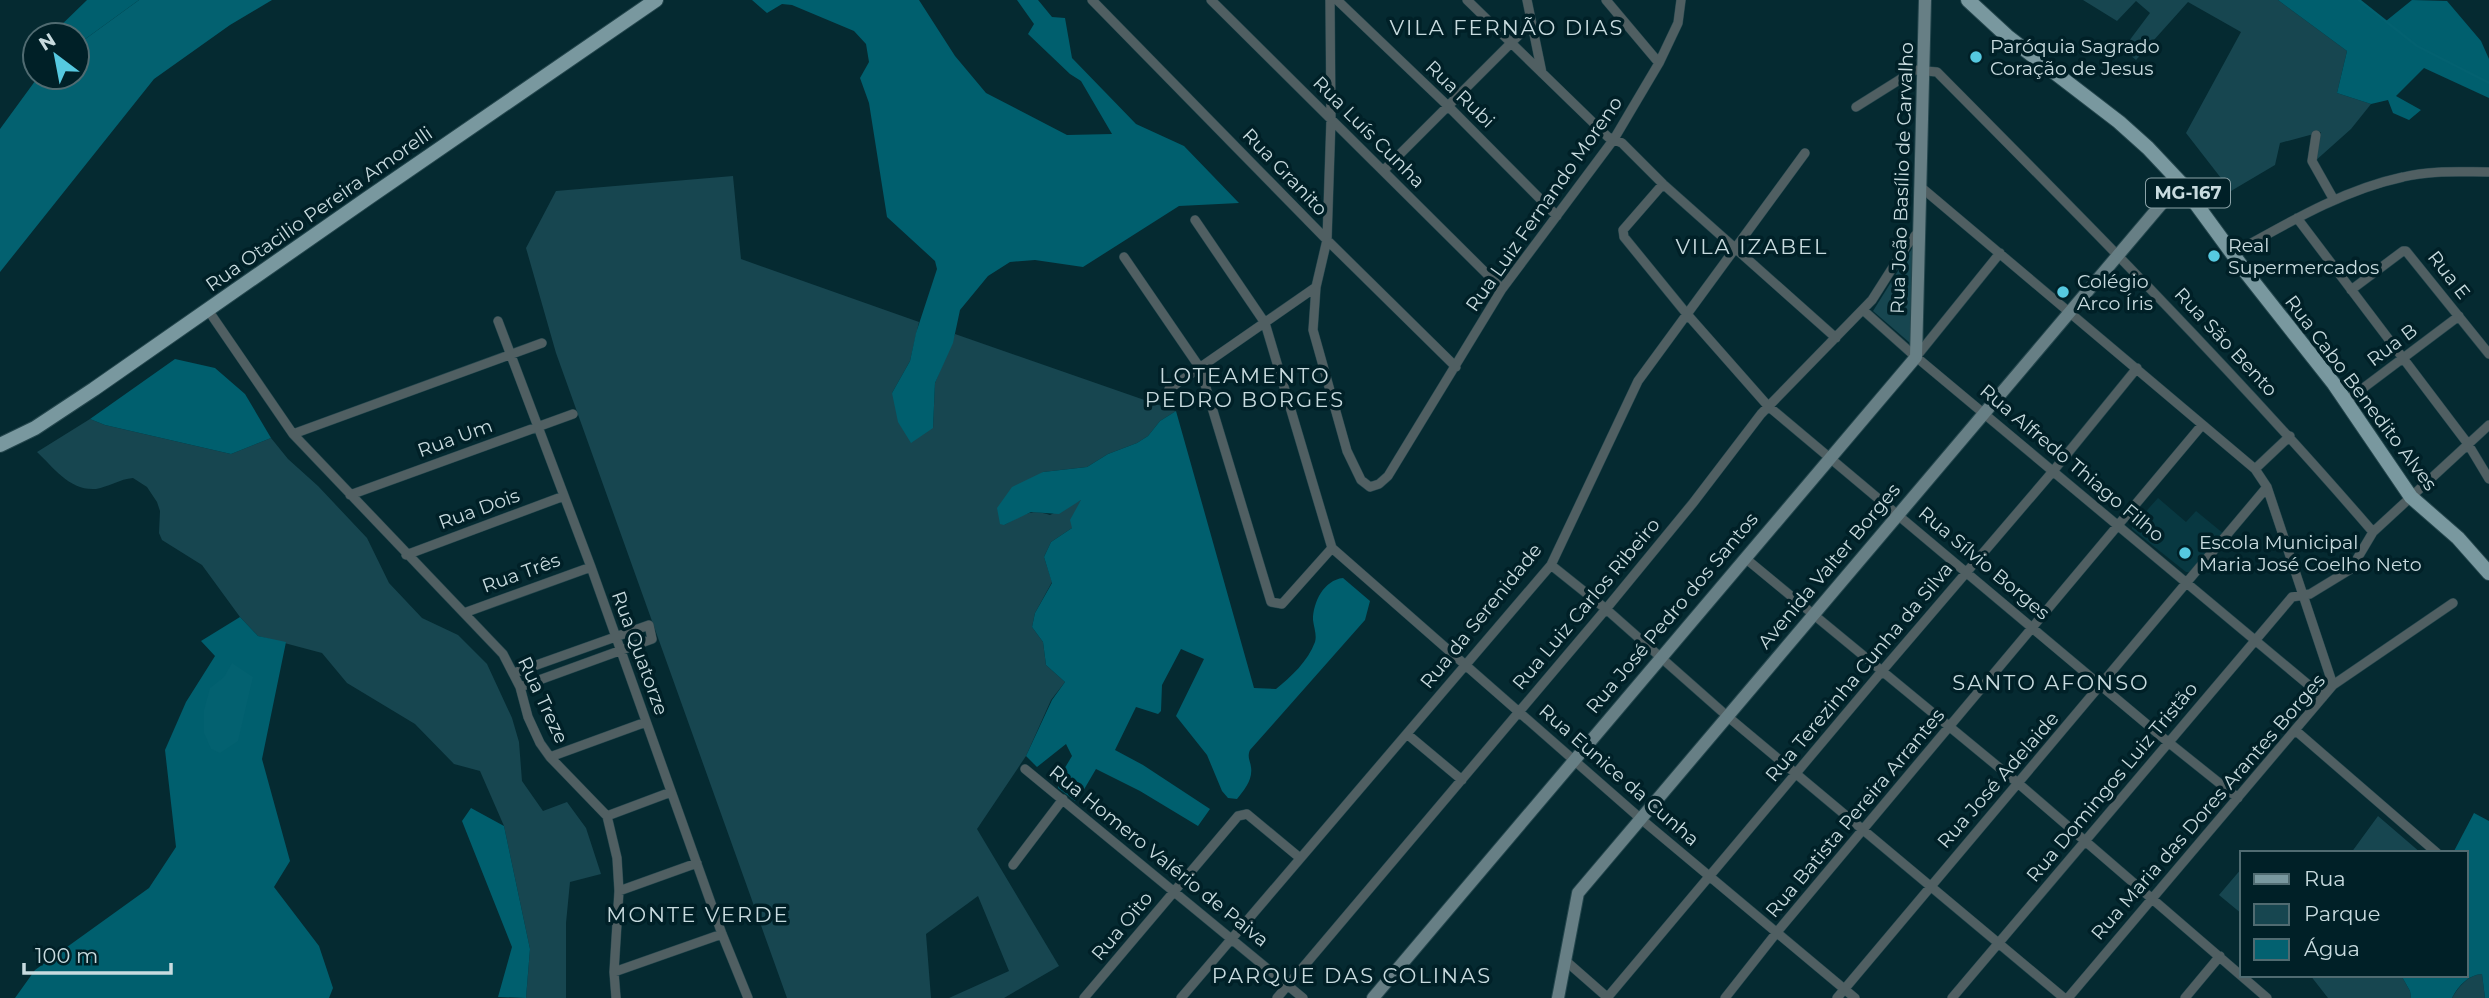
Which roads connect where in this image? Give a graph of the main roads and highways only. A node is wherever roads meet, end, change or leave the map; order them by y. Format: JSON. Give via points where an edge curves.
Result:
{"nodes":[{"id":1,"x":656,"y":0,"type":"edge"},
{"id":2,"x":1968,"y":0,"type":"edge"},
{"id":3,"x":0,"y":445,"type":"edge"},
{"id":4,"x":2489,"y":573,"type":"edge"}],
"edges":[{"from":1,"to":3,"type":"main road","name":"Rua Otacilio Pereira Amorelli","via":[[35,428]]},
{"from":2,"to":4,"type":"main road","name":"Rua Cabo Benedito Alves","number":"MG-167","via":[[2119,122],[2180,183],[2346,401],[2411,497]]}]}
